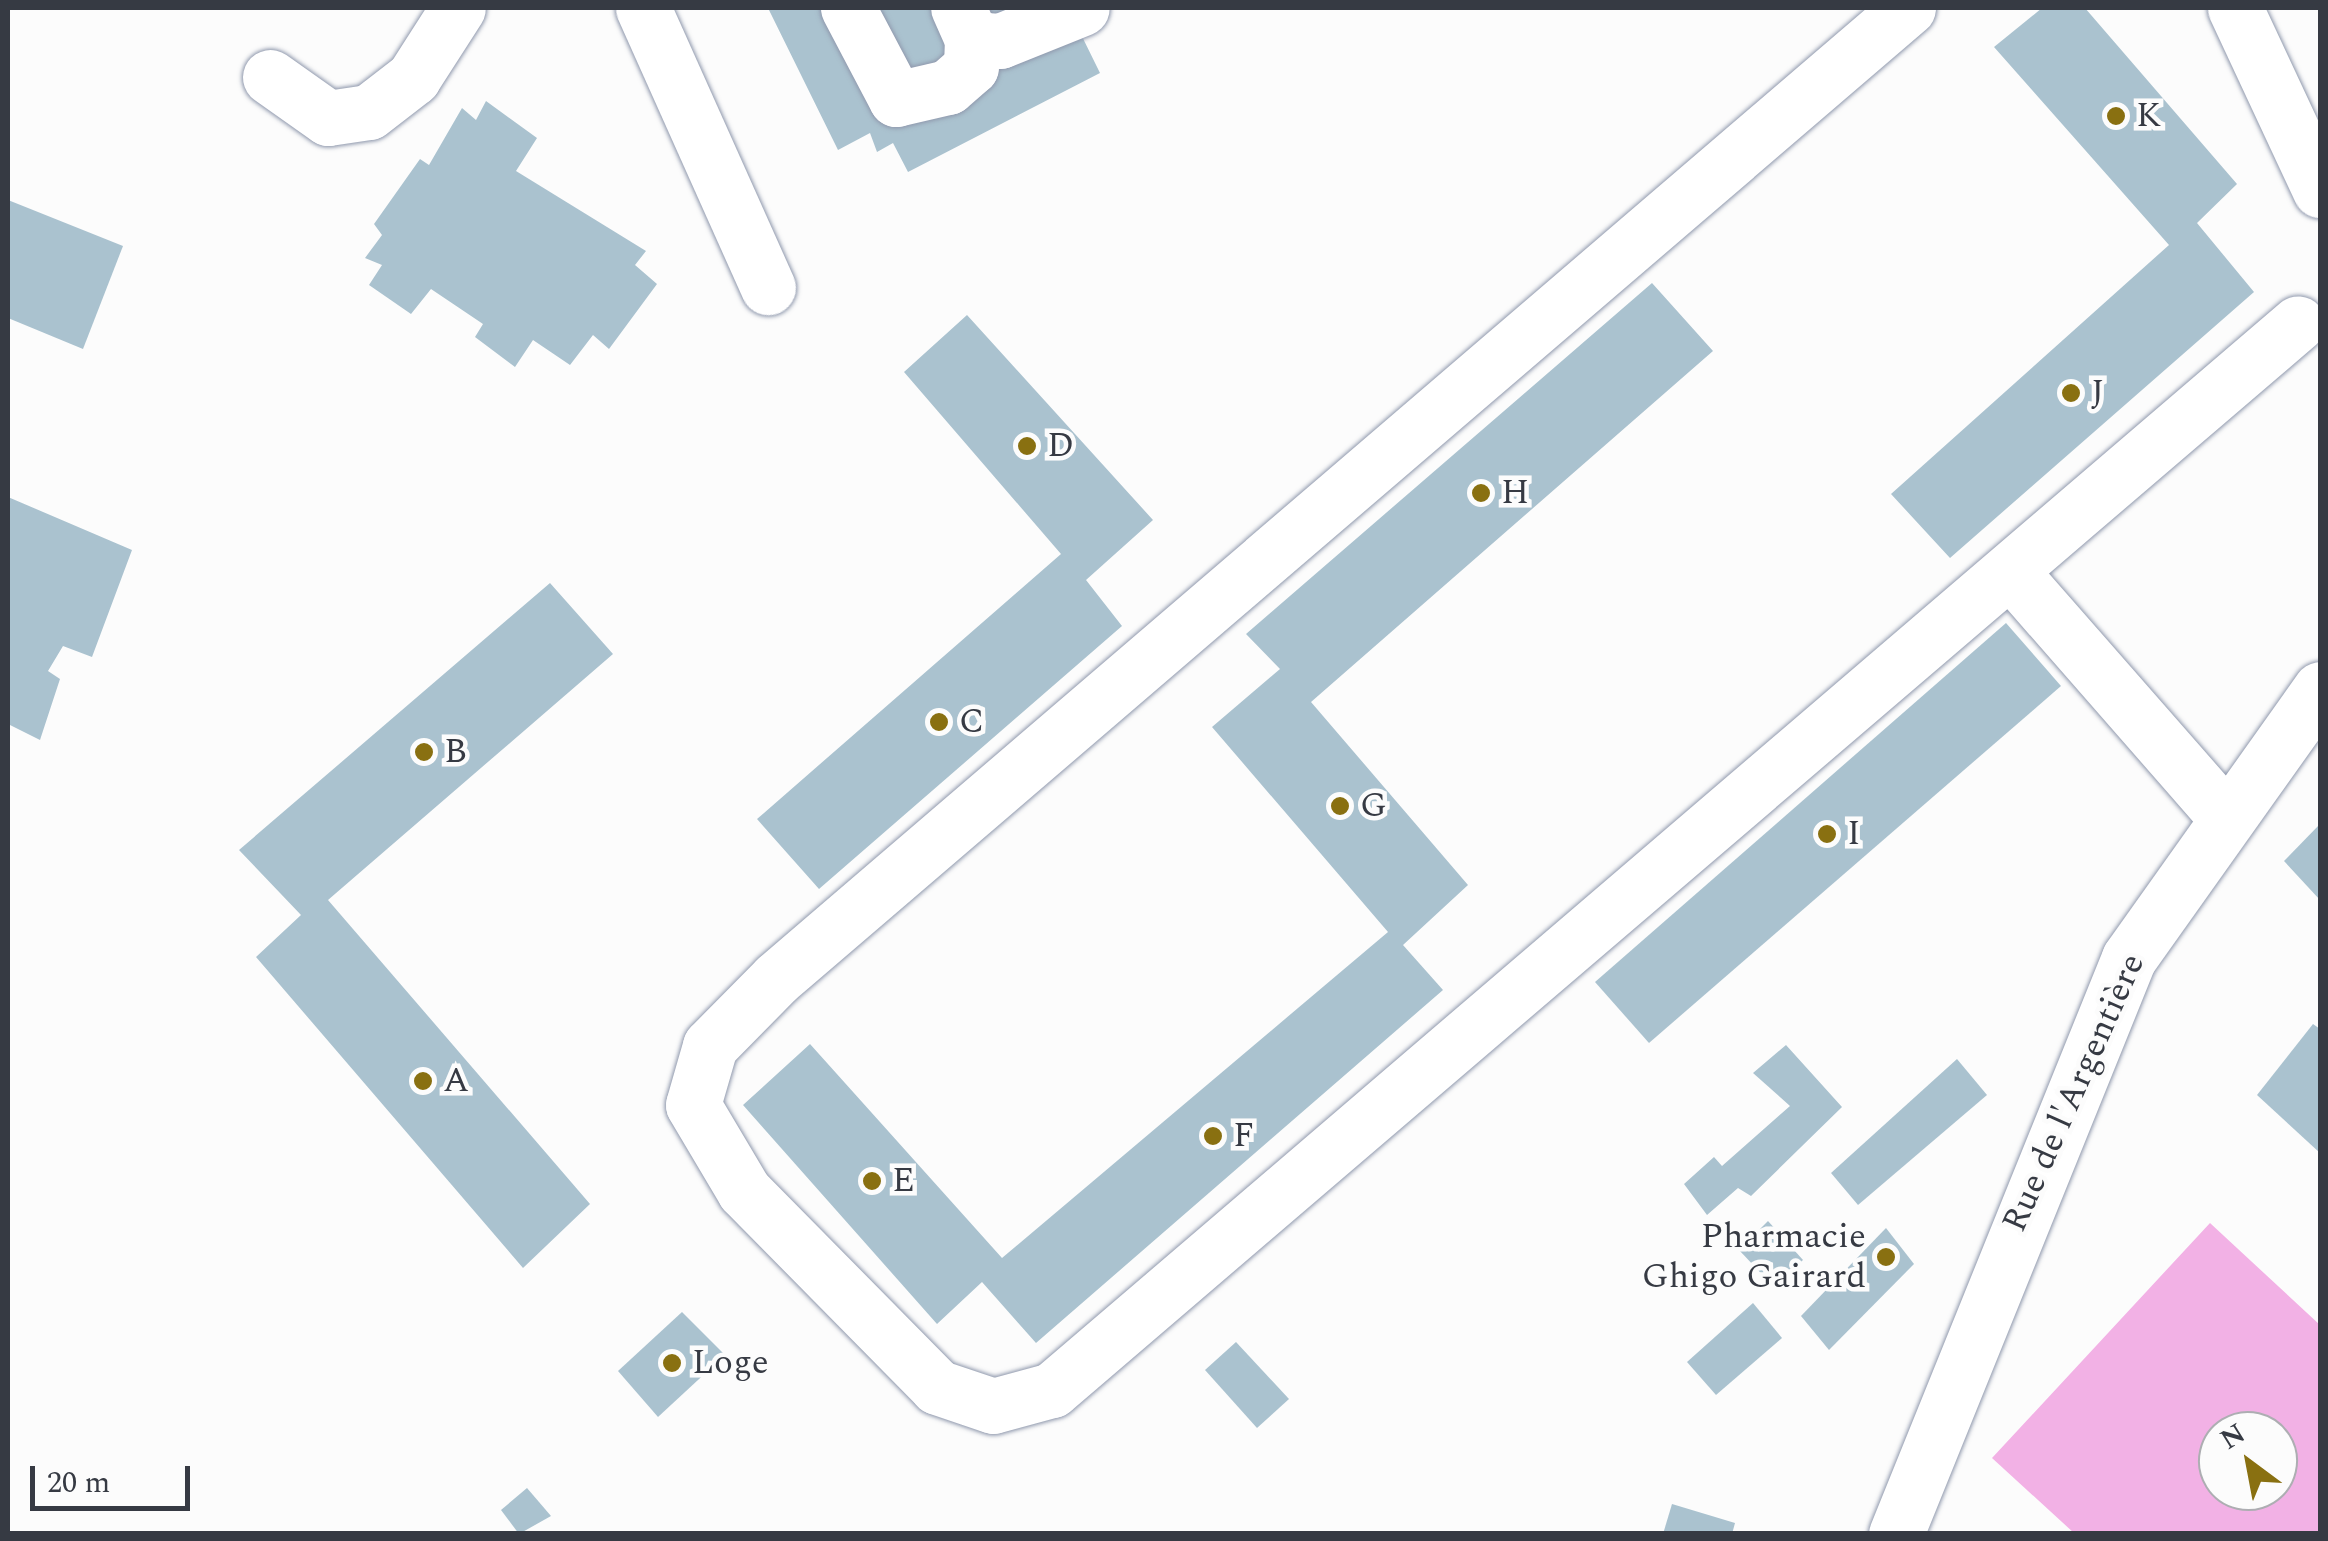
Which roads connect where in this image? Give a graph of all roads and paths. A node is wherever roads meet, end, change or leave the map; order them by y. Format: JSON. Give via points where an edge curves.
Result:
{"nodes":[{"id":1,"x":458,"y":8,"type":"edge"},
{"id":2,"x":643,"y":8,"type":"edge"},
{"id":3,"x":848,"y":8,"type":"edge"},
{"id":4,"x":1082,"y":8,"type":"edge"},
{"id":5,"x":1908,"y":8,"type":"edge"},
{"id":6,"x":2235,"y":8,"type":"edge"},
{"id":7,"x":965,"y":23,"type":"edge"},
{"id":8,"x":270,"y":78,"type":"dead end"},
{"id":9,"x":2320,"y":190,"type":"edge"},
{"id":10,"x":768,"y":286,"type":"dead end"},
{"id":11,"x":2298,"y":323,"type":"dead end"},
{"id":12,"x":2012,"y":574,"type":"junction"},
{"id":13,"x":2320,"y":689,"type":"edge"},
{"id":14,"x":2225,"y":816,"type":"junction"},
{"id":15,"x":1896,"y":1534,"type":"edge"}],
"edges":[{"from":1,"to":8,"type":"street","via":[[414,78],[369,112],[328,118]]},
{"from":2,"to":10,"type":"street"},
{"from":3,"to":7,"type":"street","via":[[896,99],[948,87],[971,67]]},
{"from":4,"to":7,"type":"street","via":[[1000,40]]},
{"from":5,"to":12,"type":"street","via":[[776,979],[710,1046],[693,1105],[744,1191],[936,1387],[994,1406],[1052,1390]]},
{"from":6,"to":9,"type":"street"},
{"from":11,"to":12,"type":"street"},
{"from":12,"to":14,"type":"street"},
{"from":13,"to":14,"type":"street","name":"Rue de l'Argentière"},
{"from":14,"to":15,"type":"street","name":"Rue de l'Argentière","via":[[2129,958]]}]}
